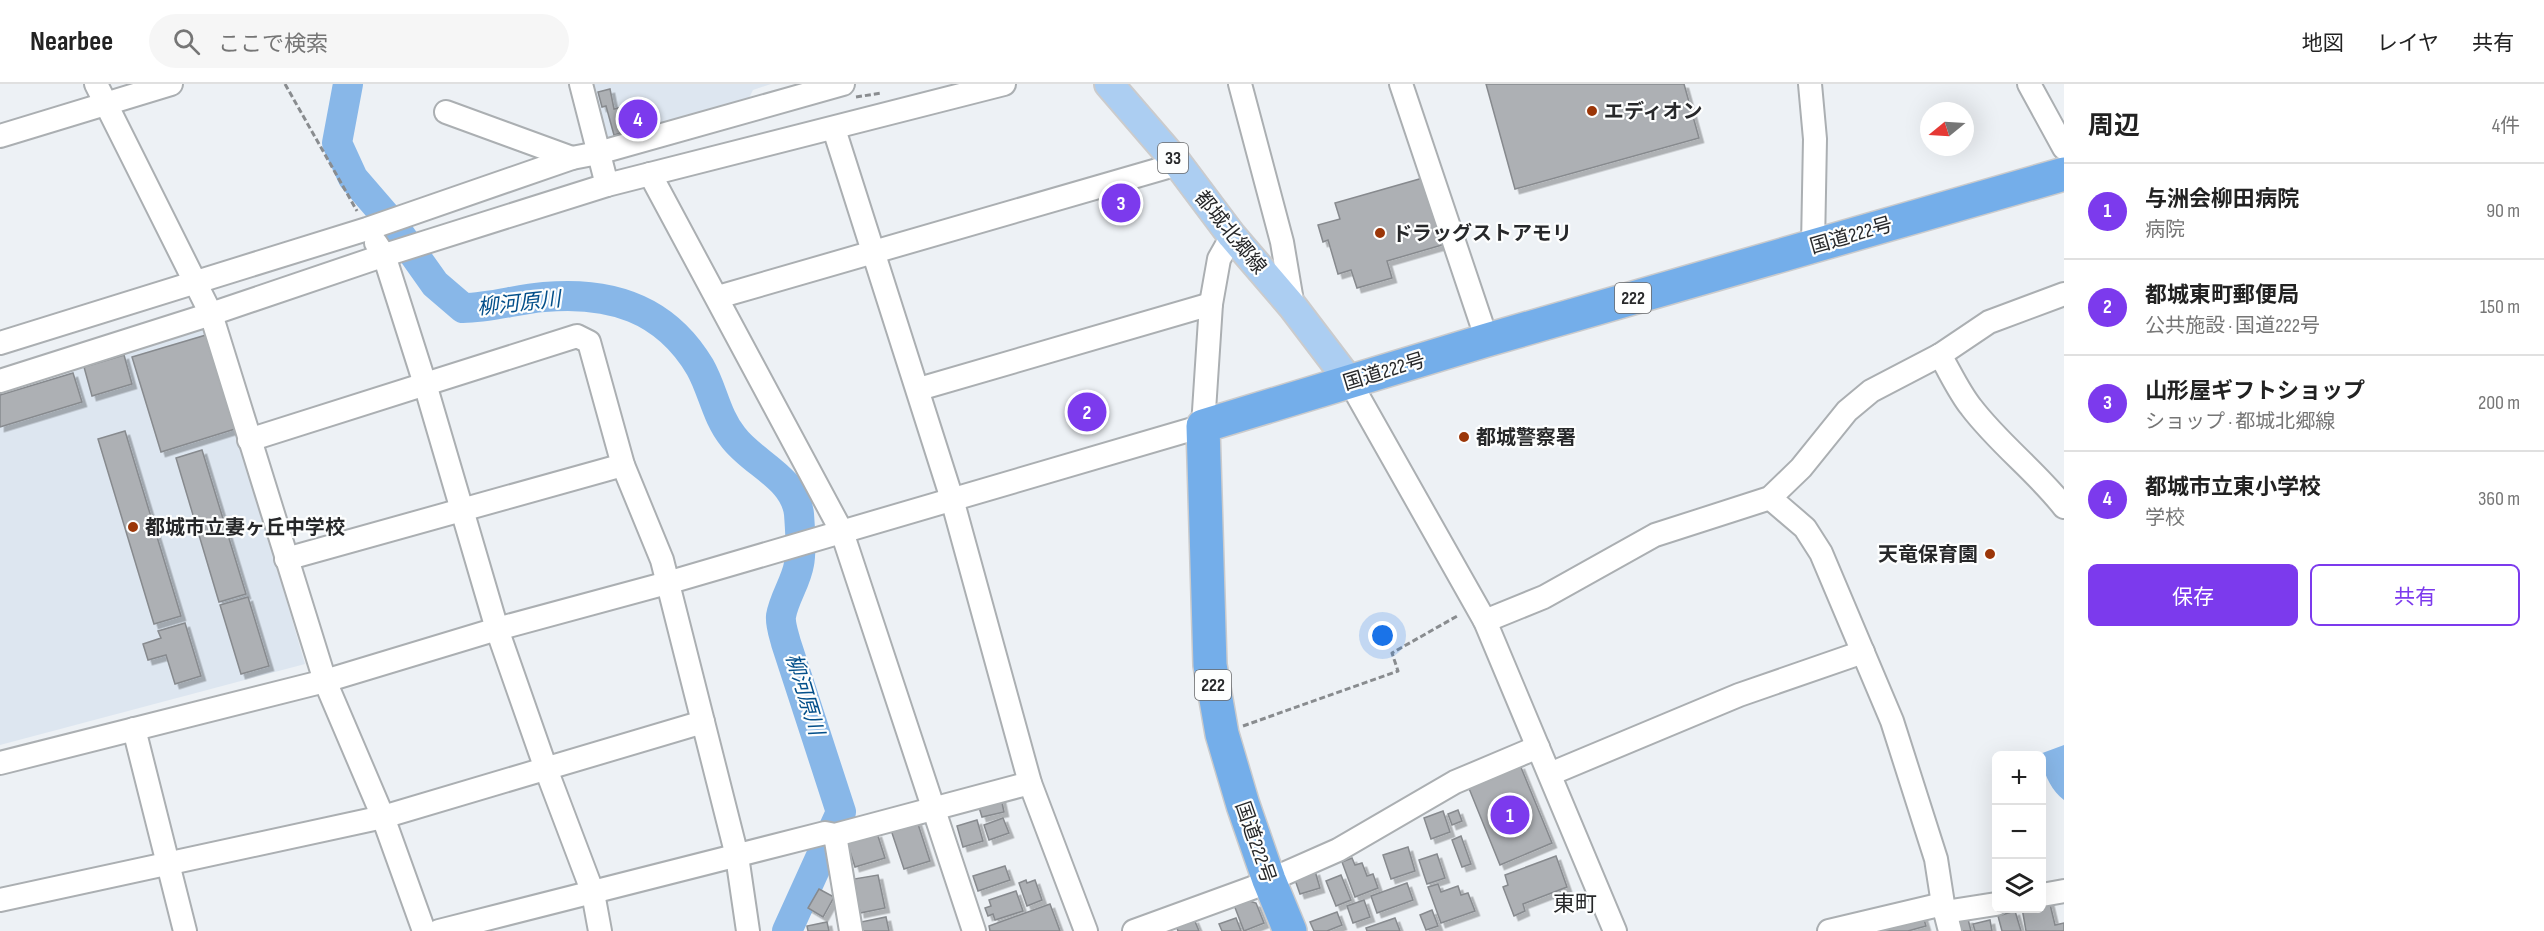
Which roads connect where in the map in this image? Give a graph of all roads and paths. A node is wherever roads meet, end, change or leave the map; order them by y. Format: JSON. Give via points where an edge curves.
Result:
{"nodes":[{"id":1,"x":171,"y":84,"type":"edge"},
{"id":2,"x":285,"y":84,"type":"edge"},
{"id":3,"x":581,"y":84,"type":"edge"},
{"id":4,"x":843,"y":84,"type":"edge"},
{"id":5,"x":1004,"y":84,"type":"edge"},
{"id":6,"x":1109,"y":84,"type":"edge"},
{"id":7,"x":1240,"y":84,"type":"edge"},
{"id":8,"x":1401,"y":84,"type":"edge"},
{"id":9,"x":1810,"y":84,"type":"edge"},
{"id":10,"x":2030,"y":84,"type":"edge"},
{"id":11,"x":100,"y":94,"type":"edge"},
{"id":12,"x":446,"y":112,"type":"dead end"},
{"id":13,"x":834,"y":129,"type":"junction"},
{"id":14,"x":0,"y":136,"type":"edge"},
{"id":15,"x":2064,"y":148,"type":"edge"},
{"id":16,"x":598,"y":153,"type":"junction"},
{"id":17,"x":572,"y":158,"type":"junction"},
{"id":18,"x":1178,"y":164,"type":"junction"},
{"id":19,"x":650,"y":174,"type":"junction"},
{"id":20,"x":2064,"y":174,"type":"edge"},
{"id":21,"x":607,"y":185,"type":"junction"},
{"id":22,"x":368,"y":228,"type":"junction"},
{"id":23,"x":1232,"y":236,"type":"junction"},
{"id":24,"x":1813,"y":245,"type":"junction"},
{"id":25,"x":873,"y":253,"type":"junction"},
{"id":26,"x":384,"y":255,"type":"junction"},
{"id":27,"x":194,"y":283,"type":"junction"},
{"id":28,"x":2064,"y":294,"type":"edge"},
{"id":29,"x":718,"y":297,"type":"junction"},
{"id":30,"x":1211,"y":304,"type":"junction"},
{"id":31,"x":1293,"y":308,"type":"junction"},
{"id":32,"x":211,"y":314,"type":"junction"},
{"id":33,"x":1487,"y":340,"type":"junction"},
{"id":34,"x":0,"y":343,"type":"edge"},
{"id":35,"x":1940,"y":355,"type":"junction"},
{"id":36,"x":0,"y":381,"type":"edge"},
{"id":37,"x":1350,"y":382,"type":"junction"},
{"id":38,"x":425,"y":384,"type":"junction"},
{"id":39,"x":919,"y":390,"type":"junction"},
{"id":40,"x":1203,"y":426,"type":"junction"},
{"id":41,"x":249,"y":440,"type":"junction"},
{"id":42,"x":623,"y":465,"type":"junction"},
{"id":43,"x":1770,"y":498,"type":"junction"},
{"id":44,"x":952,"y":499,"type":"junction"},
{"id":45,"x":2064,"y":507,"type":"edge"},
{"id":46,"x":462,"y":511,"type":"junction"},
{"id":47,"x":832,"y":535,"type":"junction"},
{"id":48,"x":285,"y":558,"type":"junction"},
{"id":49,"x":667,"y":582,"type":"junction"},
{"id":50,"x":1480,"y":613,"type":"junction"},
{"id":51,"x":497,"y":629,"type":"junction"},
{"id":52,"x":1863,"y":652,"type":"junction"},
{"id":53,"x":325,"y":681,"type":"junction"},
{"id":54,"x":703,"y":722,"type":"junction"},
{"id":55,"x":134,"y":729,"type":"junction"},
{"id":56,"x":1222,"y":734,"type":"junction"},
{"id":57,"x":1538,"y":747,"type":"junction"},
{"id":58,"x":0,"y":763,"type":"edge"},
{"id":59,"x":546,"y":770,"type":"junction"},
{"id":60,"x":1550,"y":774,"type":"junction"},
{"id":61,"x":1030,"y":783,"type":"junction"},
{"id":62,"x":932,"y":808,"type":"junction"},
{"id":63,"x":383,"y":817,"type":"junction"},
{"id":64,"x":830,"y":834,"type":"junction"},
{"id":65,"x":737,"y":856,"type":"junction"},
{"id":66,"x":167,"y":863,"type":"junction"},
{"id":67,"x":1269,"y":880,"type":"junction"},
{"id":68,"x":2064,"y":891,"type":"edge"},
{"id":69,"x":593,"y":893,"type":"junction"},
{"id":70,"x":2046,"y":894,"type":"edge"},
{"id":71,"x":0,"y":900,"type":"edge"},
{"id":72,"x":1992,"y":905,"type":"edge"},
{"id":73,"x":1946,"y":916,"type":"edge"},
{"id":74,"x":185,"y":931,"type":"edge"},
{"id":75,"x":424,"y":931,"type":"edge"},
{"id":76,"x":439,"y":931,"type":"edge"},
{"id":77,"x":600,"y":931,"type":"edge"},
{"id":78,"x":748,"y":931,"type":"edge"},
{"id":79,"x":851,"y":931,"type":"edge"},
{"id":80,"x":974,"y":931,"type":"edge"},
{"id":81,"x":1086,"y":931,"type":"edge"},
{"id":82,"x":1134,"y":931,"type":"edge"},
{"id":83,"x":1290,"y":931,"type":"edge"},
{"id":84,"x":1615,"y":931,"type":"edge"},
{"id":85,"x":1829,"y":931,"type":"edge"}],
"edges":[{"from":1,"to":11,"type":"street"},
{"from":2,"to":22,"type":"path"},
{"from":3,"to":16,"type":"street"},
{"from":4,"to":16,"type":"street"},
{"from":5,"to":13,"type":"street"},
{"from":6,"to":18,"type":"main road","name":"都城北郷線","number":"33"},
{"from":7,"to":31,"type":"street","via":[[1282,242]]},
{"from":8,"to":33,"type":"street"},
{"from":9,"to":24,"type":"street","via":[[1815,139]]},
{"from":10,"to":15,"type":"street"},
{"from":11,"to":14,"type":"street"},
{"from":11,"to":27,"type":"street"},
{"from":12,"to":17,"type":"street"},
{"from":13,"to":19,"type":"street"},
{"from":13,"to":25,"type":"street"},
{"from":16,"to":17,"type":"street"},
{"from":16,"to":21,"type":"street"},
{"from":17,"to":22,"type":"street"},
{"from":18,"to":23,"type":"main road","name":"都城北郷線","number":"33"},
{"from":18,"to":25,"type":"street"},
{"from":19,"to":21,"type":"street"},
{"from":19,"to":29,"type":"street"},
{"from":20,"to":24,"type":"highway","name":"国道222号","number":"222"},
{"from":21,"to":26,"type":"street"},
{"from":22,"to":26,"type":"street"},
{"from":22,"to":27,"type":"street"},
{"from":23,"to":30,"type":"street","via":[[1219,260]]},
{"from":23,"to":31,"type":"main road","name":"都城北郷線","number":"33"},
{"from":24,"to":33,"type":"highway","name":"国道222号","number":"222"},
{"from":25,"to":29,"type":"street"},
{"from":25,"to":39,"type":"street"},
{"from":26,"to":32,"type":"street"},
{"from":26,"to":38,"type":"street"},
{"from":27,"to":32,"type":"street"},
{"from":27,"to":34,"type":"street"},
{"from":28,"to":35,"type":"street","via":[[1989,322]]},
{"from":29,"to":47,"type":"street"},
{"from":30,"to":39,"type":"street"},
{"from":30,"to":40,"type":"street"},
{"from":31,"to":37,"type":"main road","name":"都城北郷線","number":"33"},
{"from":32,"to":36,"type":"street"},
{"from":32,"to":41,"type":"street"},
{"from":33,"to":37,"type":"highway","name":"国道222号","number":"222"},
{"from":35,"to":43,"type":"street","via":[[1871,392],[1847,411],[1801,468]]},
{"from":35,"to":45,"type":"street","via":[[1970,406]]},
{"from":37,"to":40,"type":"highway","name":"国道222号","number":"222"},
{"from":37,"to":50,"type":"street"},
{"from":38,"to":41,"type":"street"},
{"from":38,"to":42,"type":"street","via":[[577,336],[589,342]]},
{"from":38,"to":46,"type":"street"},
{"from":39,"to":44,"type":"street"},
{"from":40,"to":44,"type":"street"},
{"from":40,"to":56,"type":"highway","name":"国道222号","number":"222","via":[[1210,665]]},
{"from":41,"to":48,"type":"street"},
{"from":42,"to":46,"type":"street"},
{"from":42,"to":49,"type":"street","via":[[662,560]]},
{"from":43,"to":50,"type":"street","via":[[1655,535],[1544,597]]},
{"from":43,"to":52,"type":"street","via":[[1805,528],[1821,553]]},
{"from":44,"to":47,"type":"street"},
{"from":44,"to":61,"type":"street"},
{"from":46,"to":48,"type":"street"},
{"from":46,"to":51,"type":"street"},
{"from":47,"to":49,"type":"street"},
{"from":47,"to":62,"type":"street"},
{"from":48,"to":53,"type":"street"},
{"from":49,"to":51,"type":"street"},
{"from":49,"to":54,"type":"street"},
{"from":50,"to":56,"type":"path","via":[[1392,653],[1398,671]]},
{"from":50,"to":57,"type":"street"},
{"from":51,"to":53,"type":"street"},
{"from":51,"to":59,"type":"street"},
{"from":52,"to":60,"type":"street","via":[[1739,695]]},
{"from":52,"to":73,"type":"street","via":[[1914,786]]},
{"from":53,"to":55,"type":"street"},
{"from":53,"to":63,"type":"street"},
{"from":54,"to":59,"type":"street"},
{"from":54,"to":65,"type":"street"},
{"from":55,"to":58,"type":"street"},
{"from":55,"to":66,"type":"street"},
{"from":56,"to":67,"type":"highway","name":"国道222号","number":"222"},
{"from":57,"to":60,"type":"street"},
{"from":57,"to":67,"type":"street","via":[[1455,782],[1338,850]]},
{"from":59,"to":63,"type":"street"},
{"from":59,"to":69,"type":"street"},
{"from":60,"to":84,"type":"street"},
{"from":61,"to":62,"type":"street"},
{"from":61,"to":81,"type":"street"},
{"from":62,"to":64,"type":"street"},
{"from":62,"to":80,"type":"street"},
{"from":63,"to":66,"type":"street"},
{"from":63,"to":75,"type":"street"},
{"from":64,"to":65,"type":"street"},
{"from":64,"to":79,"type":"street"},
{"from":65,"to":69,"type":"street"},
{"from":65,"to":78,"type":"street"},
{"from":66,"to":71,"type":"street"},
{"from":66,"to":74,"type":"street"},
{"from":67,"to":82,"type":"street"},
{"from":67,"to":83,"type":"highway","name":"国道222号","number":"222"},
{"from":68,"to":70,"type":"street"},
{"from":69,"to":76,"type":"street"},
{"from":69,"to":77,"type":"street"},
{"from":72,"to":73,"type":"street"},
{"from":73,"to":85,"type":"street"}]}
